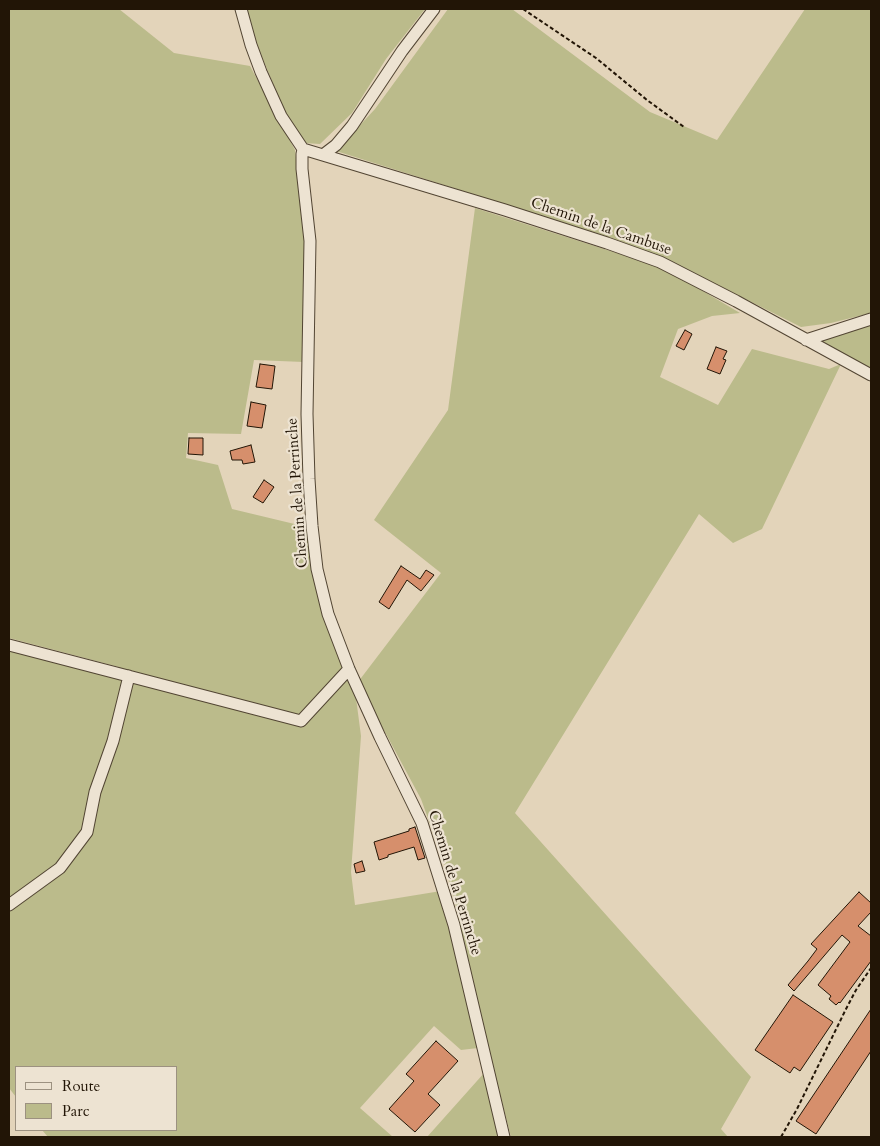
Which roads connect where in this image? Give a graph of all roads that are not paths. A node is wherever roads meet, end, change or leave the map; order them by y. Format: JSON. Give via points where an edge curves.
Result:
{"nodes":[{"id":1,"x":241,"y":9,"type":"edge"},
{"id":2,"x":434,"y":9,"type":"edge"},
{"id":3,"x":303,"y":149,"type":"junction"},
{"id":4,"x":323,"y":155,"type":"junction"},
{"id":5,"x":871,"y":319,"type":"edge"},
{"id":6,"x":806,"y":340,"type":"junction"},
{"id":7,"x":871,"y":375,"type":"edge"},
{"id":8,"x":9,"y":645,"type":"edge"},
{"id":9,"x":349,"y":669,"type":"junction"},
{"id":10,"x":129,"y":676,"type":"junction"},
{"id":11,"x":9,"y":905,"type":"edge"},
{"id":12,"x":504,"y":1137,"type":"edge"}],
"edges":[{"from":1,"to":3,"type":"street","via":[[261,72],[281,116]]},
{"from":2,"to":4,"type":"street","via":[[352,126]]},
{"from":3,"to":4,"type":"street","name":"Chemin de la Cambuse"},
{"from":3,"to":9,"type":"street","name":"Chemin de la Perrinche","via":[[302,169],[310,241],[308,414],[312,526],[328,614]]},
{"from":4,"to":6,"type":"street","name":"Chemin de la Cambuse","via":[[505,210],[660,262]]},
{"from":5,"to":6,"type":"street"},
{"from":6,"to":7,"type":"street","name":"Chemin de la Cambuse"},
{"from":8,"to":10,"type":"street"},
{"from":9,"to":10,"type":"street","via":[[301,721]]},
{"from":9,"to":12,"type":"street","name":"Chemin de la Perrinche","via":[[422,824],[454,926]]},
{"from":10,"to":11,"type":"street","via":[[113,741],[95,792],[87,832],[60,868]]}]}
